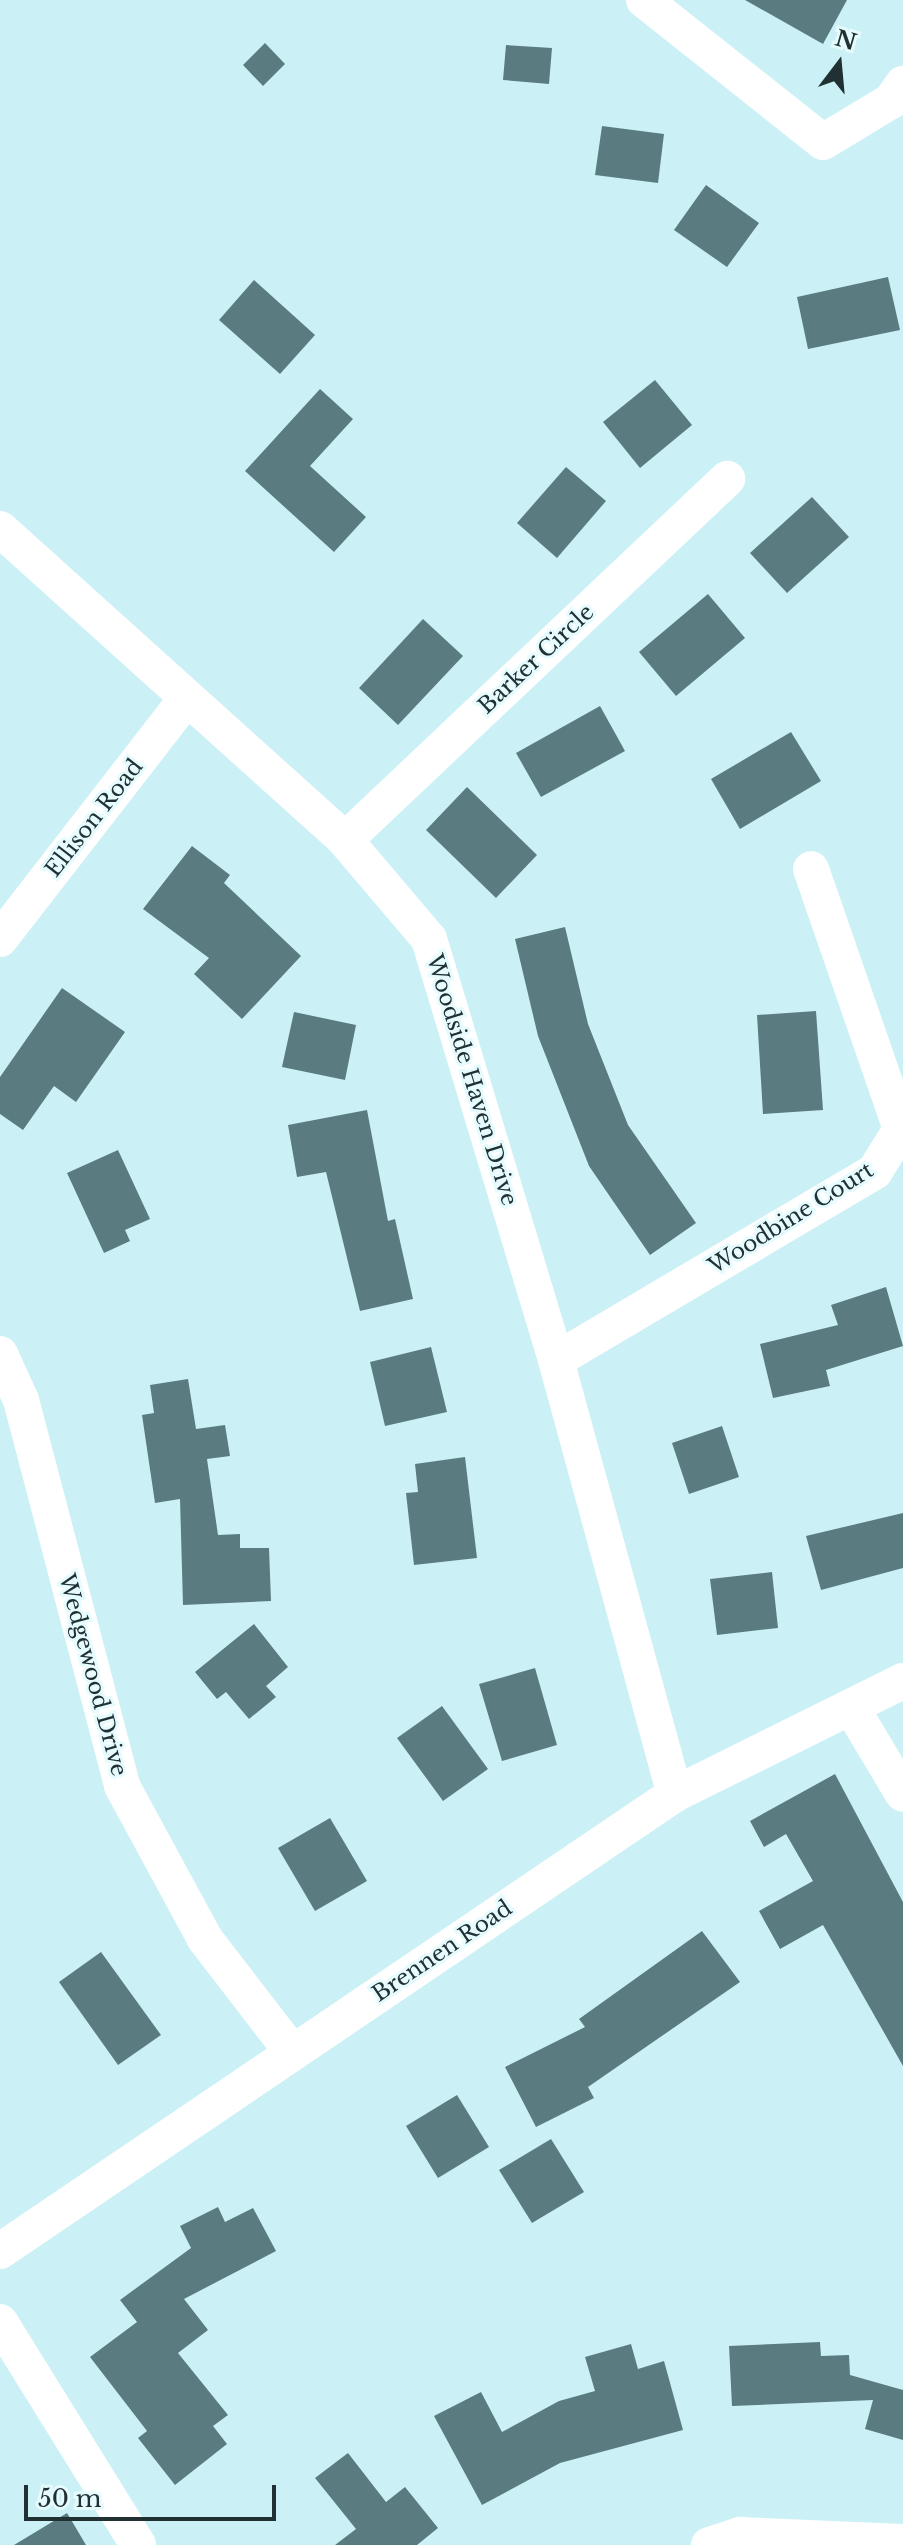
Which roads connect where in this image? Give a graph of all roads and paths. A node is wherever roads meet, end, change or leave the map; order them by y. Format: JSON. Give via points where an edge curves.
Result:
{"nodes":[{"id":1,"x":644,"y":0,"type":"edge"},
{"id":2,"x":903,"y":84,"type":"edge"},
{"id":3,"x":727,"y":479,"type":"dead end"},
{"id":4,"x":0,"y":529,"type":"edge"},
{"id":5,"x":187,"y":698,"type":"junction"},
{"id":6,"x":345,"y":840,"type":"junction"},
{"id":7,"x":811,"y":869,"type":"dead end"},
{"id":8,"x":0,"y":939,"type":"edge"},
{"id":9,"x":0,"y":1354,"type":"edge"},
{"id":10,"x":556,"y":1360,"type":"junction"},
{"id":11,"x":903,"y":1681,"type":"edge"},
{"id":12,"x":851,"y":1707,"type":"junction"},
{"id":13,"x":675,"y":1794,"type":"junction"},
{"id":14,"x":903,"y":1794,"type":"edge"},
{"id":15,"x":292,"y":2052,"type":"junction"},
{"id":16,"x":0,"y":2251,"type":"edge"},
{"id":17,"x":0,"y":2322,"type":"edge"},
{"id":18,"x":903,"y":2542,"type":"edge"},
{"id":19,"x":138,"y":2545,"type":"edge"},
{"id":20,"x":709,"y":2545,"type":"edge"}],
"edges":[{"from":1,"to":2,"type":"street","via":[[823,142],[891,101]]},
{"from":3,"to":6,"type":"street","name":"Barker Circle"},
{"from":4,"to":5,"type":"street","name":"Woodside Haven Drive"},
{"from":5,"to":6,"type":"street","name":"Woodside Haven Drive"},
{"from":5,"to":8,"type":"street","name":"Ellison Road"},
{"from":6,"to":10,"type":"street","name":"Woodside Haven Drive","via":[[429,939]]},
{"from":7,"to":10,"type":"street","name":"Woodbine Court","via":[[901,1129],[875,1171]]},
{"from":9,"to":15,"type":"street","name":"Wedgewood Drive","via":[[21,1400],[122,1786],[205,1939]]},
{"from":10,"to":13,"type":"street","name":"Woodside Haven Drive"},
{"from":11,"to":12,"type":"street","name":"Brennen Road"},
{"from":12,"to":13,"type":"street","name":"Brennen Road"},
{"from":12,"to":14,"type":"street"},
{"from":13,"to":15,"type":"street","name":"Brennen Road"},
{"from":15,"to":16,"type":"street","name":"Brennen Road"},
{"from":17,"to":19,"type":"street"},
{"from":18,"to":20,"type":"street","via":[[740,2535]]}]}
